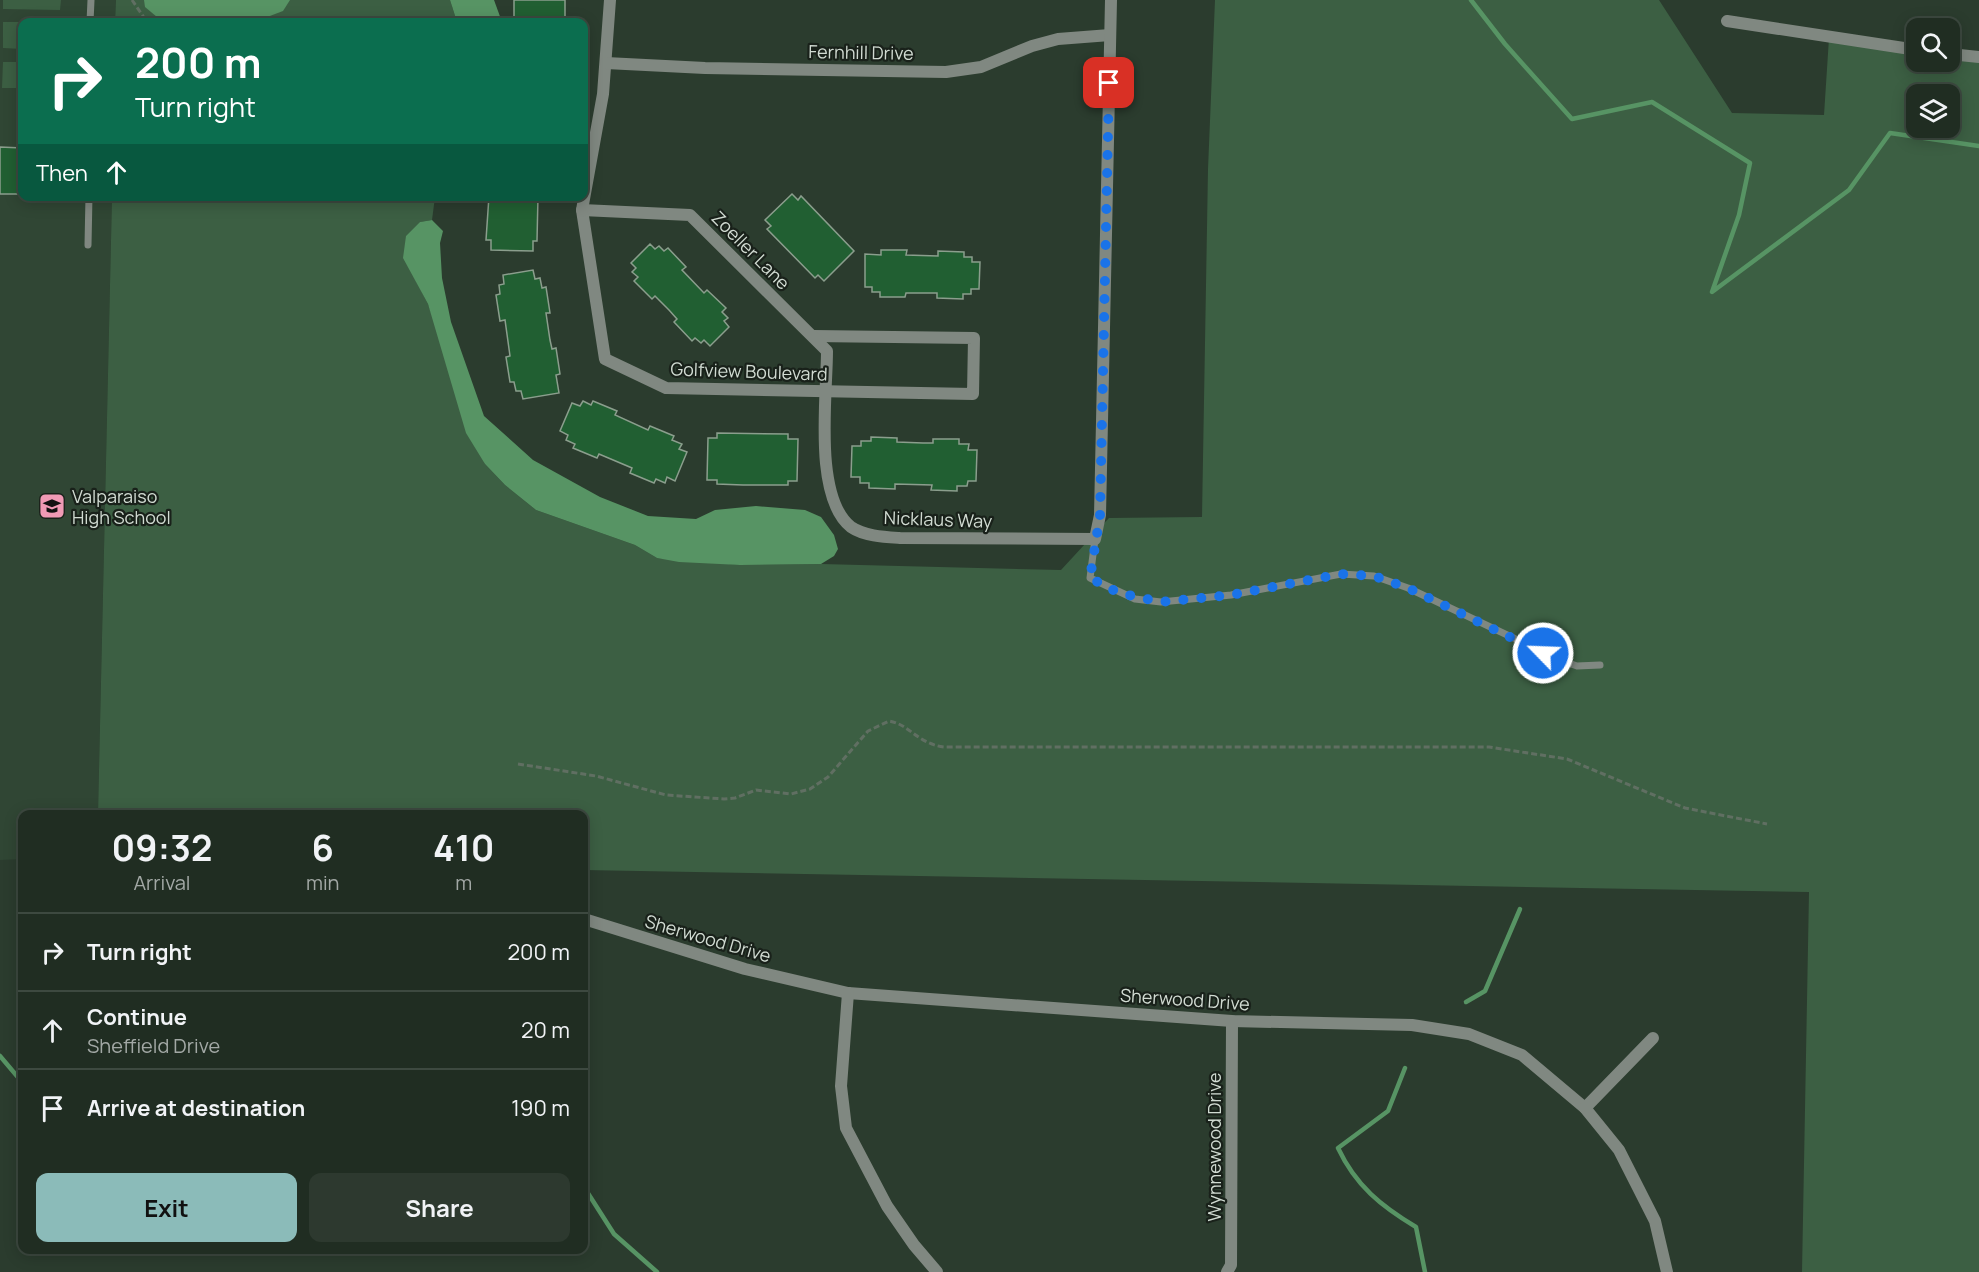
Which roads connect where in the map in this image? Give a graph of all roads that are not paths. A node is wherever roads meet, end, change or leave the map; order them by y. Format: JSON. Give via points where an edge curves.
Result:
{"nodes":[{"id":1,"x":91,"y":0,"type":"edge"},
{"id":2,"x":610,"y":0,"type":"edge"},
{"id":3,"x":1111,"y":0,"type":"edge"},
{"id":4,"x":90,"y":18,"type":"edge"},
{"id":5,"x":1727,"y":21,"type":"dead end"},
{"id":6,"x":1110,"y":35,"type":"junction"},
{"id":7,"x":1906,"y":48,"type":"edge"},
{"id":8,"x":1960,"y":55,"type":"edge"},
{"id":9,"x":1979,"y":57,"type":"edge"},
{"id":10,"x":606,"y":63,"type":"junction"},
{"id":11,"x":588,"y":177,"type":"edge"},
{"id":12,"x":88,"y":201,"type":"edge"},
{"id":13,"x":584,"y":201,"type":"edge"},
{"id":14,"x":582,"y":210,"type":"junction"},
{"id":15,"x":88,"y":245,"type":"dead end"},
{"id":16,"x":813,"y":336,"type":"junction"},
{"id":17,"x":827,"y":392,"type":"junction"},
{"id":18,"x":1095,"y":539,"type":"junction"},
{"id":19,"x":1600,"y":665,"type":"dead end"},
{"id":20,"x":588,"y":920,"type":"edge"},
{"id":21,"x":848,"y":993,"type":"junction"},
{"id":22,"x":1232,"y":1021,"type":"junction"},
{"id":23,"x":1653,"y":1038,"type":"dead end"},
{"id":24,"x":1585,"y":1108,"type":"junction"},
{"id":25,"x":937,"y":1272,"type":"edge"},
{"id":26,"x":1227,"y":1272,"type":"edge"},
{"id":27,"x":1667,"y":1272,"type":"edge"}],
"edges":[{"from":1,"to":4,"type":"lane"},
{"from":2,"to":10,"type":"street","name":"Golfview Boulevard"},
{"from":3,"to":6,"type":"street"},
{"from":5,"to":7,"type":"street"},
{"from":6,"to":10,"type":"street","name":"Fernhill Drive","via":[[1058,39],[981,66],[946,72]]},
{"from":6,"to":18,"type":"street","via":[[1100,515]]},
{"from":8,"to":9,"type":"street"},
{"from":10,"to":11,"type":"street","name":"Golfview Boulevard"},
{"from":12,"to":15,"type":"lane"},
{"from":13,"to":14,"type":"street","name":"Golfview Boulevard"},
{"from":14,"to":16,"type":"street","name":"Zoeller Lane","via":[[690,215]]},
{"from":14,"to":17,"type":"street","name":"Golfview Boulevard","via":[[605,359],[666,388]]},
{"from":16,"to":17,"type":"street","name":"Zoeller Lane","via":[[827,351]]},
{"from":16,"to":17,"type":"street","name":"Golfview Boulevard","via":[[974,338],[973,394]]},
{"from":17,"to":18,"type":"street","name":"Nicklaus Way","via":[[825,471],[833,501],[850,526],[873,535],[900,538]]},
{"from":18,"to":19,"type":"lane","via":[[1090,578],[1135,599],[1203,599],[1341,574],[1365,574],[1408,588],[1560,660],[1577,666]]},
{"from":20,"to":21,"type":"street","name":"Sherwood Drive","via":[[745,969]]},
{"from":21,"to":22,"type":"street","name":"Sherwood Drive"},
{"from":21,"to":25,"type":"street","via":[[841,1086],[846,1128],[887,1206]]},
{"from":22,"to":24,"type":"street","name":"Sherwood Drive","via":[[1412,1025],[1469,1034],[1521,1055]]},
{"from":22,"to":26,"type":"street","name":"Wynnewood Drive","via":[[1231,1265]]},
{"from":23,"to":24,"type":"street"},
{"from":24,"to":27,"type":"street","name":"Sherwood Drive","via":[[1618,1150],[1655,1221]]}]}
